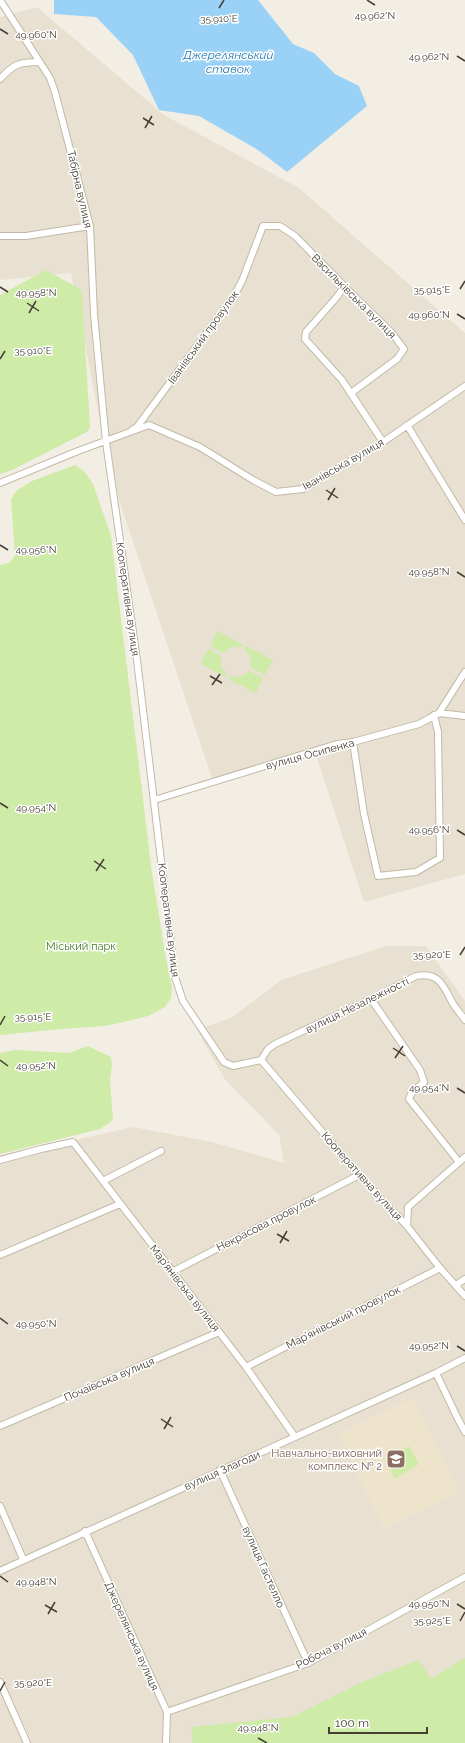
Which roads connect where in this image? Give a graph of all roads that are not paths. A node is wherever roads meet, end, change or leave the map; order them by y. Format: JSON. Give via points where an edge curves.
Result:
{"nodes":[{"id":1,"x":0,"y":0,"type":"edge"},
{"id":2,"x":40,"y":62,"type":"junction"},
{"id":3,"x":0,"y":79,"type":"edge"},
{"id":4,"x":90,"y":226,"type":"junction"},
{"id":5,"x":263,"y":226,"type":"joint"},
{"id":6,"x":0,"y":236,"type":"edge"},
{"id":7,"x":344,"y":287,"type":"junction"},
{"id":8,"x":465,"y":386,"type":"edge"},
{"id":9,"x":350,"y":393,"type":"junction"},
{"id":10,"x":407,"y":425,"type":"junction"},
{"id":11,"x":124,"y":435,"type":"junction"},
{"id":12,"x":106,"y":442,"type":"junction"},
{"id":13,"x":382,"y":442,"type":"junction"},
{"id":14,"x":0,"y":483,"type":"edge"},
{"id":15,"x":464,"y":517,"type":"edge"},
{"id":16,"x":465,"y":672,"type":"edge"},
{"id":17,"x":437,"y":714,"type":"junction"},
{"id":18,"x":465,"y":716,"type":"edge"},
{"id":19,"x":353,"y":742,"type":"junction"},
{"id":20,"x":154,"y":800,"type":"junction"},
{"id":21,"x":371,"y":999,"type":"junction"},
{"id":22,"x":465,"y":1020,"type":"edge"},
{"id":23,"x":261,"y":1060,"type":"junction"},
{"id":24,"x":161,"y":1151,"type":"dead end"},
{"id":25,"x":465,"y":1157,"type":"edge"},
{"id":26,"x":0,"y":1160,"type":"edge"},
{"id":27,"x":459,"y":1162,"type":"junction"},
{"id":28,"x":359,"y":1175,"type":"junction"},
{"id":29,"x":102,"y":1181,"type":"junction"},
{"id":30,"x":120,"y":1204,"type":"junction"},
{"id":31,"x":407,"y":1226,"type":"junction"},
{"id":32,"x":0,"y":1255,"type":"edge"},
{"id":33,"x":440,"y":1268,"type":"junction"},
{"id":34,"x":172,"y":1272,"type":"junction"},
{"id":35,"x":465,"y":1279,"type":"edge"},
{"id":36,"x":456,"y":1285,"type":"junction"},
{"id":37,"x":465,"y":1296,"type":"edge"},
{"id":38,"x":219,"y":1332,"type":"junction"},
{"id":39,"x":465,"y":1358,"type":"edge"},
{"id":40,"x":246,"y":1367,"type":"junction"},
{"id":41,"x":436,"y":1373,"type":"junction"},
{"id":42,"x":0,"y":1426,"type":"edge"},
{"id":43,"x":465,"y":1432,"type":"edge"},
{"id":44,"x":295,"y":1437,"type":"junction"},
{"id":45,"x":220,"y":1470,"type":"junction"},
{"id":46,"x":0,"y":1506,"type":"edge"},
{"id":47,"x":85,"y":1531,"type":"junction"},
{"id":48,"x":23,"y":1559,"type":"junction"},
{"id":49,"x":0,"y":1571,"type":"edge"},
{"id":50,"x":465,"y":1578,"type":"edge"},
{"id":51,"x":308,"y":1663,"type":"junction"},
{"id":52,"x":0,"y":1682,"type":"edge"},
{"id":53,"x":167,"y":1712,"type":"junction"},
{"id":54,"x":27,"y":1743,"type":"edge"},
{"id":55,"x":166,"y":1743,"type":"edge"}],
"edges":[{"from":1,"to":2,"type":"street","name":"Табірна вулиця"},
{"from":2,"to":3,"type":"street","via":[[22,62],[10,68]]},
{"from":2,"to":4,"type":"street","name":"Табірна вулиця","via":[[56,92]]},
{"from":4,"to":6,"type":"street","via":[[26,236]]},
{"from":4,"to":12,"type":"street","name":"Табірна вулиця","via":[[94,314]]},
{"from":5,"to":7,"type":"street","name":"Васильківська вулиця","via":[[280,226],[295,236]]},
{"from":5,"to":11,"type":"street","name":"Іванівський провулок","via":[[234,296],[137,427]]},
{"from":7,"to":9,"type":"street","via":[[306,332],[305,339],[342,380]]},
{"from":7,"to":9,"type":"street","name":"Васильківська вулиця","via":[[391,332],[404,349],[397,359]]},
{"from":8,"to":10,"type":"street","name":"Іванівська вулиця"},
{"from":9,"to":13,"type":"street"},
{"from":10,"to":13,"type":"street","name":"Іванівська вулиця"},
{"from":10,"to":15,"type":"street"},
{"from":11,"to":12,"type":"street","name":"Іванівська вулиця"},
{"from":11,"to":13,"type":"street","name":"Іванівська вулиця","via":[[149,425],[200,447],[276,492],[303,489]]},
{"from":12,"to":14,"type":"street","name":"Іванівська вулиця"},
{"from":12,"to":20,"type":"street","name":"Кооперативна вулиця"},
{"from":16,"to":17,"type":"street"},
{"from":17,"to":18,"type":"street"},
{"from":17,"to":19,"type":"street","name":"вулиця Осипенка","via":[[419,724]]},
{"from":17,"to":19,"type":"street","via":[[440,858],[416,872],[378,876],[364,814]]},
{"from":19,"to":20,"type":"street","name":"вулиця Осипенка","via":[[336,744]]},
{"from":20,"to":23,"type":"street","name":"Кооперативна вулиця","via":[[175,977],[183,1001],[224,1062],[233,1066]]},
{"from":21,"to":22,"type":"street","name":"вулиця Незалежності","via":[[416,976],[432,976],[442,983]]},
{"from":21,"to":23,"type":"street","name":"вулиця Незалежності","via":[[275,1044]]},
{"from":21,"to":27,"type":"street","via":[[420,1070],[424,1082],[412,1092],[409,1099]]},
{"from":23,"to":28,"type":"street","name":"Кооперативна вулиця"},
{"from":24,"to":29,"type":"street"},
{"from":25,"to":27,"type":"street"},
{"from":26,"to":29,"type":"street","name":"Мар’янівська вулиця","via":[[72,1142]]},
{"from":27,"to":31,"type":"street","via":[[408,1207]]},
{"from":28,"to":31,"type":"street","name":"Кооперативна вулиця"},
{"from":28,"to":34,"type":"street","name":"Некрасова провулок"},
{"from":29,"to":30,"type":"street","name":"Мар’янівська вулиця"},
{"from":30,"to":32,"type":"street"},
{"from":30,"to":34,"type":"street","name":"Мар’янівська вулиця"},
{"from":31,"to":33,"type":"street","name":"Кооперативна вулиця"},
{"from":33,"to":36,"type":"street","name":"Кооперативна вулиця"},
{"from":33,"to":40,"type":"street","name":"Мар’янівський провулок"},
{"from":34,"to":38,"type":"street","name":"Мар’янівська вулиця"},
{"from":35,"to":36,"type":"street"},
{"from":36,"to":37,"type":"street","name":"Кооперативна вулиця"},
{"from":38,"to":40,"type":"street","name":"Мар’янівська вулиця"},
{"from":38,"to":42,"type":"street","name":"Почаївська вулиця"},
{"from":39,"to":41,"type":"street","name":"вулиця Злагоди"},
{"from":40,"to":44,"type":"street","name":"Мар’янівська вулиця"},
{"from":41,"to":43,"type":"street"},
{"from":41,"to":44,"type":"street","name":"вулиця Злагоди"},
{"from":44,"to":45,"type":"street","name":"вулиця Злагоди"},
{"from":45,"to":47,"type":"street","name":"вулиця Злагоди"},
{"from":45,"to":51,"type":"street","name":"вулиця Гастелло"},
{"from":46,"to":48,"type":"street"},
{"from":47,"to":48,"type":"street","name":"вулиця Злагоди"},
{"from":47,"to":53,"type":"street","name":"Джерелянська вулиця"},
{"from":48,"to":49,"type":"street","name":"вулиця Злагоди"},
{"from":50,"to":51,"type":"street","name":"Робоча вулиця"},
{"from":51,"to":53,"type":"street","name":"Робоча вулиця"},
{"from":52,"to":54,"type":"street"},
{"from":53,"to":55,"type":"street","name":"Джерелянська вулиця"}]}
